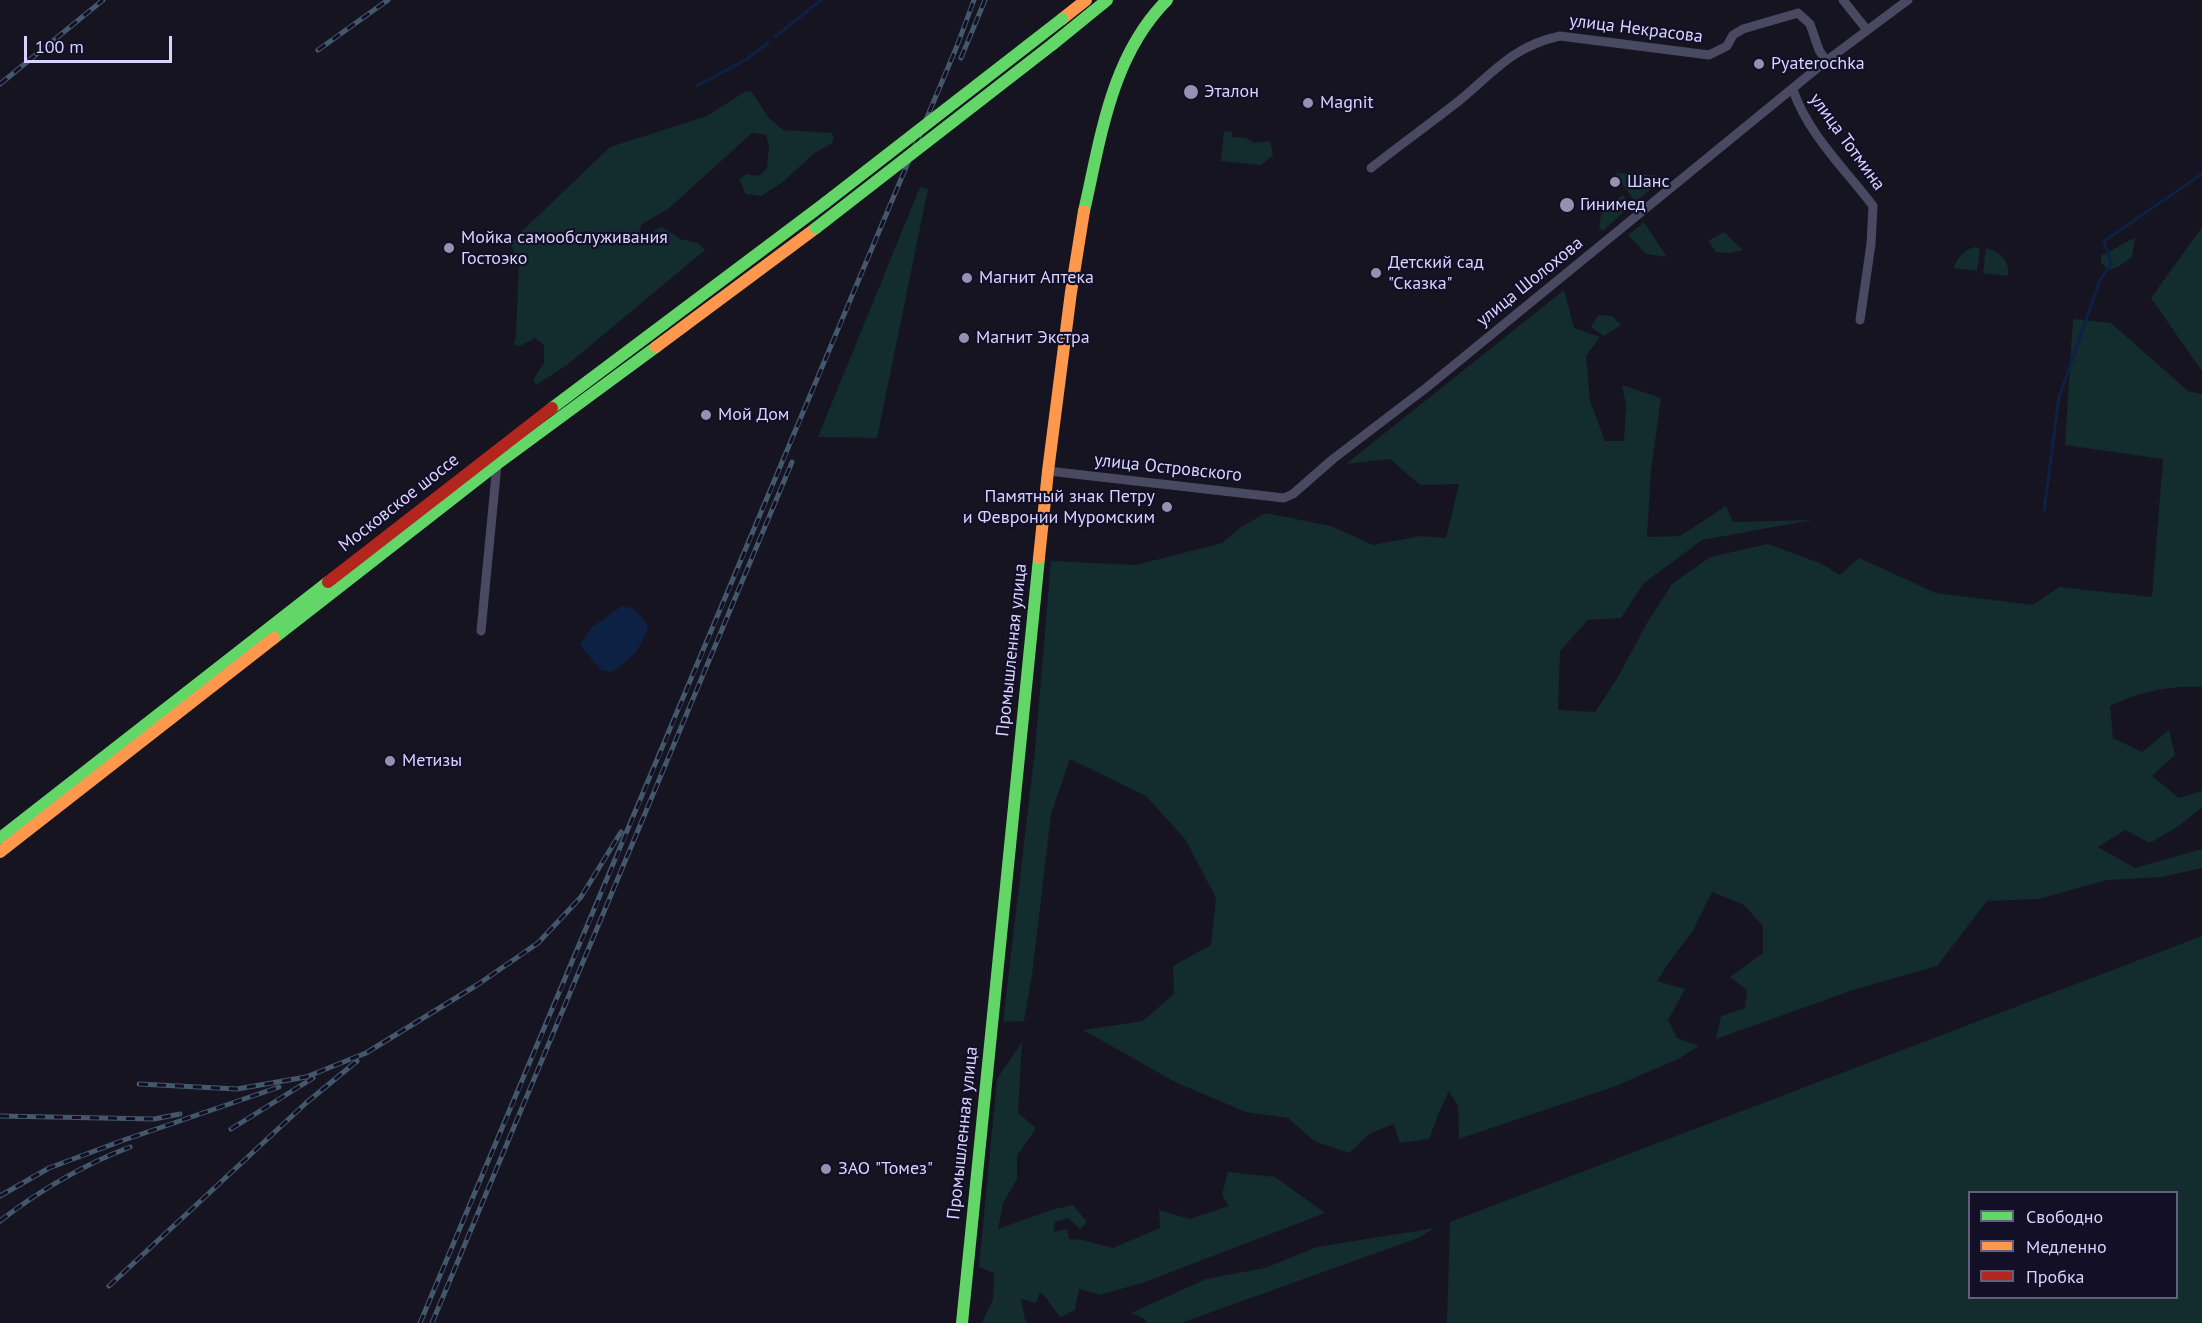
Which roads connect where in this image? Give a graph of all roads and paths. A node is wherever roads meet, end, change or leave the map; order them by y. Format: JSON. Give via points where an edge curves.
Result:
{"nodes":[{"id":1,"x":1086,"y":0,"type":"edge"},
{"id":2,"x":1107,"y":0,"type":"edge"},
{"id":3,"x":1167,"y":0,"type":"edge"},
{"id":4,"x":1843,"y":0,"type":"edge"},
{"id":5,"x":1908,"y":0,"type":"edge"},
{"id":6,"x":1868,"y":30,"type":"junction"},
{"id":7,"x":1827,"y":61,"type":"junction"},
{"id":8,"x":1793,"y":90,"type":"junction"},
{"id":9,"x":1371,"y":168,"type":"dead end"},
{"id":10,"x":1860,"y":320,"type":"dead end"},
{"id":11,"x":494,"y":459,"type":"junction"},
{"id":12,"x":1048,"y":471,"type":"junction"},
{"id":13,"x":1284,"y":498,"type":"joint"},
{"id":14,"x":481,"y":631,"type":"dead end"},
{"id":15,"x":0,"y":838,"type":"edge"},
{"id":16,"x":0,"y":852,"type":"edge"},
{"id":17,"x":962,"y":1323,"type":"edge"}],
"edges":[{"from":1,"to":11,"type":"main road","name":"Московское шоссе","bridge":true},
{"from":2,"to":11,"type":"main road","name":"Московское шоссе","bridge":true,"via":[[816,228]]},
{"from":3,"to":12,"type":"main road","name":"Промышленная улица","via":[[1149,18],[1125,59],[1108,105],[1082,222]]},
{"from":4,"to":6,"type":"street"},
{"from":5,"to":6,"type":"street","name":"улица Шолохова"},
{"from":6,"to":7,"type":"street","name":"улица Шолохова"},
{"from":7,"to":8,"type":"street","name":"улица Шолохова"},
{"from":7,"to":9,"type":"street","name":"улица Некрасова","via":[[1810,24],[1798,13],[1743,29],[1732,35],[1727,46],[1709,55],[1560,36],[1541,40],[1521,49]]},
{"from":8,"to":10,"type":"street","name":"улица Тотмина","via":[[1799,110],[1873,206]]},
{"from":8,"to":13,"type":"street","name":"улица Шолохова"},
{"from":11,"to":14,"type":"street"},
{"from":11,"to":15,"type":"main road","name":"Московское шоссе"},
{"from":11,"to":16,"type":"main road","name":"Московское шоссе"},
{"from":12,"to":13,"type":"street","name":"улица Островского"},
{"from":12,"to":17,"type":"main road","name":"Промышленная улица"}]}
